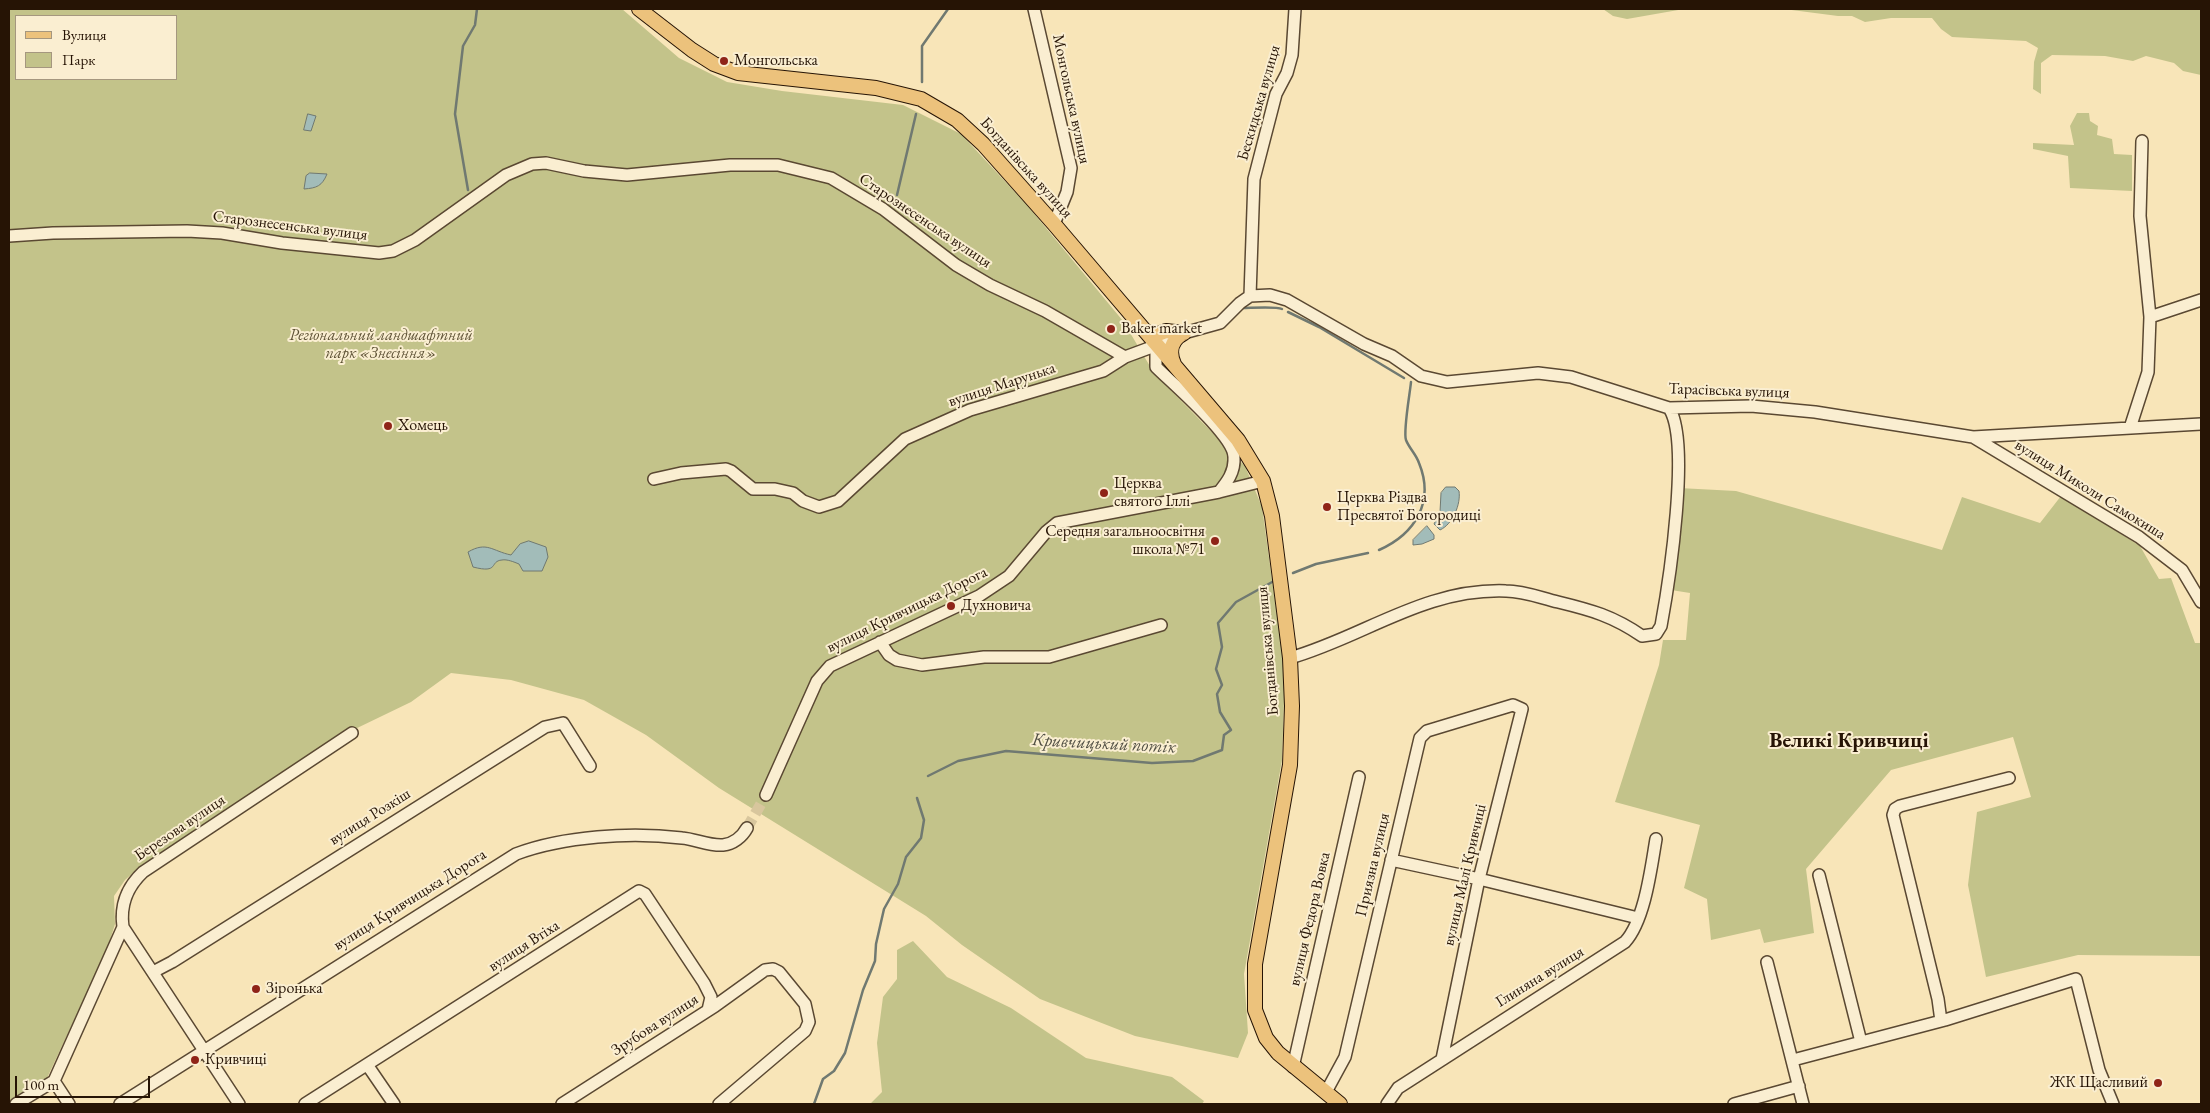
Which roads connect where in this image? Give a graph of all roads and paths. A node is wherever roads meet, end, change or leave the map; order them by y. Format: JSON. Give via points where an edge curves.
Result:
{"nodes":[{"id":1,"x":639,"y":9,"type":"edge"},
{"id":2,"x":1034,"y":9,"type":"edge"},
{"id":3,"x":1295,"y":9,"type":"edge"},
{"id":4,"x":2142,"y":141,"type":"dead end"},
{"id":5,"x":1054,"y":224,"type":"junction"},
{"id":6,"x":9,"y":236,"type":"edge"},
{"id":7,"x":1250,"y":296,"type":"junction"},
{"id":8,"x":2201,"y":300,"type":"edge"},
{"id":9,"x":2150,"y":317,"type":"junction"},
{"id":10,"x":1144,"y":330,"type":"junction"},
{"id":11,"x":1184,"y":332,"type":"junction"},
{"id":12,"x":1156,"y":344,"type":"junction"},
{"id":13,"x":1125,"y":356,"type":"junction"},
{"id":14,"x":1174,"y":365,"type":"junction"},
{"id":15,"x":1669,"y":408,"type":"junction"},
{"id":16,"x":2201,"y":424,"type":"edge"},
{"id":17,"x":2130,"y":428,"type":"junction"},
{"id":18,"x":1973,"y":437,"type":"junction"},
{"id":19,"x":654,"y":479,"type":"dead end"},
{"id":20,"x":1263,"y":481,"type":"junction"},
{"id":21,"x":1219,"y":492,"type":"junction"},
{"id":22,"x":2201,"y":602,"type":"edge"},
{"id":23,"x":1161,"y":625,"type":"dead end"},
{"id":24,"x":880,"y":642,"type":"junction"},
{"id":25,"x":1290,"y":658,"type":"junction"},
{"id":26,"x":1513,"y":705,"type":"joint"},
{"id":27,"x":352,"y":733,"type":"dead end"},
{"id":28,"x":590,"y":766,"type":"dead end"},
{"id":29,"x":1359,"y":777,"type":"dead end"},
{"id":30,"x":2009,"y":778,"type":"dead end"},
{"id":31,"x":766,"y":795,"type":"tunnel mouth"},
{"id":32,"x":747,"y":828,"type":"tunnel mouth"},
{"id":33,"x":1656,"y":839,"type":"dead end"},
{"id":34,"x":1391,"y":860,"type":"junction"},
{"id":35,"x":1819,"y":875,"type":"dead end"},
{"id":36,"x":1479,"y":879,"type":"junction"},
{"id":37,"x":1638,"y":918,"type":"junction"},
{"id":38,"x":123,"y":927,"type":"junction"},
{"id":39,"x":1767,"y":962,"type":"dead end"},
{"id":40,"x":153,"y":972,"type":"junction"},
{"id":41,"x":708,"y":1010,"type":"junction"},
{"id":42,"x":1940,"y":1021,"type":"junction"},
{"id":43,"x":1861,"y":1042,"type":"junction"},
{"id":44,"x":202,"y":1051,"type":"junction"},
{"id":45,"x":1442,"y":1059,"type":"junction"},
{"id":46,"x":1793,"y":1060,"type":"junction"},
{"id":47,"x":368,"y":1066,"type":"junction"},
{"id":48,"x":1293,"y":1067,"type":"junction"},
{"id":49,"x":54,"y":1081,"type":"junction"},
{"id":50,"x":1799,"y":1086,"type":"junction"},
{"id":51,"x":1326,"y":1092,"type":"junction"},
{"id":52,"x":16,"y":1104,"type":"edge"},
{"id":53,"x":69,"y":1104,"type":"edge"},
{"id":54,"x":120,"y":1104,"type":"edge"},
{"id":55,"x":238,"y":1104,"type":"edge"},
{"id":56,"x":305,"y":1104,"type":"edge"},
{"id":57,"x":394,"y":1104,"type":"edge"},
{"id":58,"x":562,"y":1104,"type":"edge"},
{"id":59,"x":719,"y":1104,"type":"edge"},
{"id":60,"x":1340,"y":1104,"type":"edge"},
{"id":61,"x":1386,"y":1104,"type":"edge"},
{"id":62,"x":1734,"y":1104,"type":"edge"},
{"id":63,"x":1803,"y":1104,"type":"edge"},
{"id":64,"x":2113,"y":1104,"type":"edge"}],
"edges":[{"from":1,"to":5,"type":"main road","name":"Богданівська вулиця","via":[[692,50],[714,64],[738,73],[876,88],[921,99],[957,120]]},
{"from":2,"to":5,"type":"street","name":"Монгольська вулиця","via":[[1071,168],[1067,192]]},
{"from":3,"to":7,"type":"street","name":"Бескидська вулиця","via":[[1292,55],[1276,94],[1254,178]]},
{"from":4,"to":9,"type":"street","via":[[2140,216]]},
{"from":5,"to":10,"type":"main road","name":"Богданівська вулиця"},
{"from":6,"to":13,"type":"street","name":"Старознесенська вулиця","via":[[186,231],[379,253],[393,251],[416,240],[506,175],[532,164],[546,163],[627,175],[730,164],[778,165],[831,178],[884,210],[956,265]]},
{"from":7,"to":11,"type":"street","via":[[1220,323]]},
{"from":7,"to":15,"type":"street","name":"Тарасівська вулиця","via":[[1270,294],[1287,300],[1364,344],[1392,356],[1421,376],[1447,382],[1538,373],[1571,377]]},
{"from":8,"to":9,"type":"street"},
{"from":9,"to":17,"type":"street","via":[[2148,372]]},
{"from":10,"to":11,"type":"main road","via":[[1153,336],[1166,331]]},
{"from":10,"to":12,"type":"main road","name":"Богданівська вулиця"},
{"from":11,"to":12,"type":"street"},
{"from":11,"to":14,"type":"main road","via":[[1177,336],[1172,348]]},
{"from":12,"to":13,"type":"street"},
{"from":12,"to":14,"type":"main road","name":"Богданівська вулиця"},
{"from":12,"to":21,"type":"street","via":[[1156,367],[1221,432],[1233,449],[1230,479]]},
{"from":13,"to":19,"type":"street","name":"вулиця Марунька","via":[[1103,371],[970,410],[905,439],[838,501],[819,507],[775,489],[753,489],[732,471],[681,473]]},
{"from":14,"to":20,"type":"main road","name":"Богданівська вулиця","via":[[1238,440]]},
{"from":15,"to":18,"type":"street","name":"Тарасівська вулиця","via":[[1751,406],[1806,411]]},
{"from":15,"to":25,"type":"street","via":[[1675,421],[1677,480],[1672,558],[1661,626],[1656,634],[1642,636],[1591,610],[1521,593],[1486,591],[1398,613],[1314,651]]},
{"from":16,"to":17,"type":"street","name":"Тарасівська вулиця"},
{"from":17,"to":18,"type":"street","name":"Тарасівська вулиця"},
{"from":18,"to":22,"type":"street","name":"вулиця Миколи Самокиша","via":[[2139,537],[2182,570]]},
{"from":20,"to":21,"type":"street","name":"вулиця Кривчицька Дорога"},
{"from":20,"to":25,"type":"main road","name":"Богданівська вулиця","via":[[1272,516]]},
{"from":21,"to":24,"type":"street","name":"вулиця Кривчицька Дорога","via":[[1057,523],[1009,576],[979,596]]},
{"from":23,"to":24,"type":"street","via":[[1048,656],[984,657],[922,664],[897,660]]},
{"from":24,"to":31,"type":"street","name":"вулиця Кривчицька Дорога","via":[[823,672]]},
{"from":25,"to":48,"type":"main road","name":"Богданівська вулиця","via":[[1290,765],[1255,964],[1254,990],[1255,1010],[1266,1038]]},
{"from":26,"to":34,"type":"street","name":"Приязна вулиця","via":[[1427,731],[1420,738]]},
{"from":26,"to":36,"type":"street","name":"вулиця Малі Кривчиці","via":[[1522,709]]},
{"from":27,"to":38,"type":"street","name":"Березова вулиця","via":[[142,872],[128,891],[122,916]]},
{"from":28,"to":40,"type":"street","name":"вулиця Розкіш","via":[[563,723],[545,727]]},
{"from":29,"to":48,"type":"street","name":"вулиця Федора Вовка"},
{"from":30,"to":42,"type":"street","via":[[1900,806],[1893,815],[1938,999]]},
{"from":32,"to":44,"type":"street","name":"вулиця Кривчицька Дорога","via":[[738,839],[723,845],[682,838],[595,838],[544,845],[516,854]]},
{"from":33,"to":37,"type":"street","name":"Глиняна вулиця"},
{"from":34,"to":36,"type":"street"},
{"from":34,"to":51,"type":"street","name":"Приязна вулиця","via":[[1345,1057]]},
{"from":35,"to":43,"type":"street"},
{"from":36,"to":37,"type":"street"},
{"from":36,"to":45,"type":"street","name":"вулиця Малі Кривчиці"},
{"from":37,"to":45,"type":"street","name":"Глиняна вулиця","via":[[1632,935],[1625,942]]},
{"from":38,"to":40,"type":"street"},
{"from":38,"to":49,"type":"street","name":"Березова вулиця"},
{"from":39,"to":46,"type":"street"},
{"from":40,"to":44,"type":"street"},
{"from":41,"to":47,"type":"street","name":"вулиця Втіха","via":[[712,997],[704,983],[645,894],[639,891]]},
{"from":41,"to":58,"type":"street","name":"Зрубова вулиця"},
{"from":41,"to":59,"type":"street","name":"Зрубова вулиця","via":[[765,970],[773,969],[788,981],[805,1004],[808,1022],[805,1031],[790,1045]]},
{"from":42,"to":43,"type":"street"},
{"from":42,"to":64,"type":"street","via":[[2076,979],[2099,1070]]},
{"from":43,"to":46,"type":"street"},
{"from":44,"to":54,"type":"street","name":"вулиця Кривчицька Дорога"},
{"from":44,"to":55,"type":"street"},
{"from":45,"to":61,"type":"street","name":"Глиняна вулиця","via":[[1398,1088]]},
{"from":46,"to":50,"type":"street"},
{"from":47,"to":56,"type":"street","name":"вулиця Втіха"},
{"from":47,"to":57,"type":"street"},
{"from":48,"to":51,"type":"main road","name":"Богданівська вулиця"},
{"from":49,"to":52,"type":"street"},
{"from":49,"to":53,"type":"street"},
{"from":50,"to":62,"type":"street"},
{"from":50,"to":63,"type":"street"},
{"from":51,"to":60,"type":"main road","name":"Богданівська вулиця"}]}
